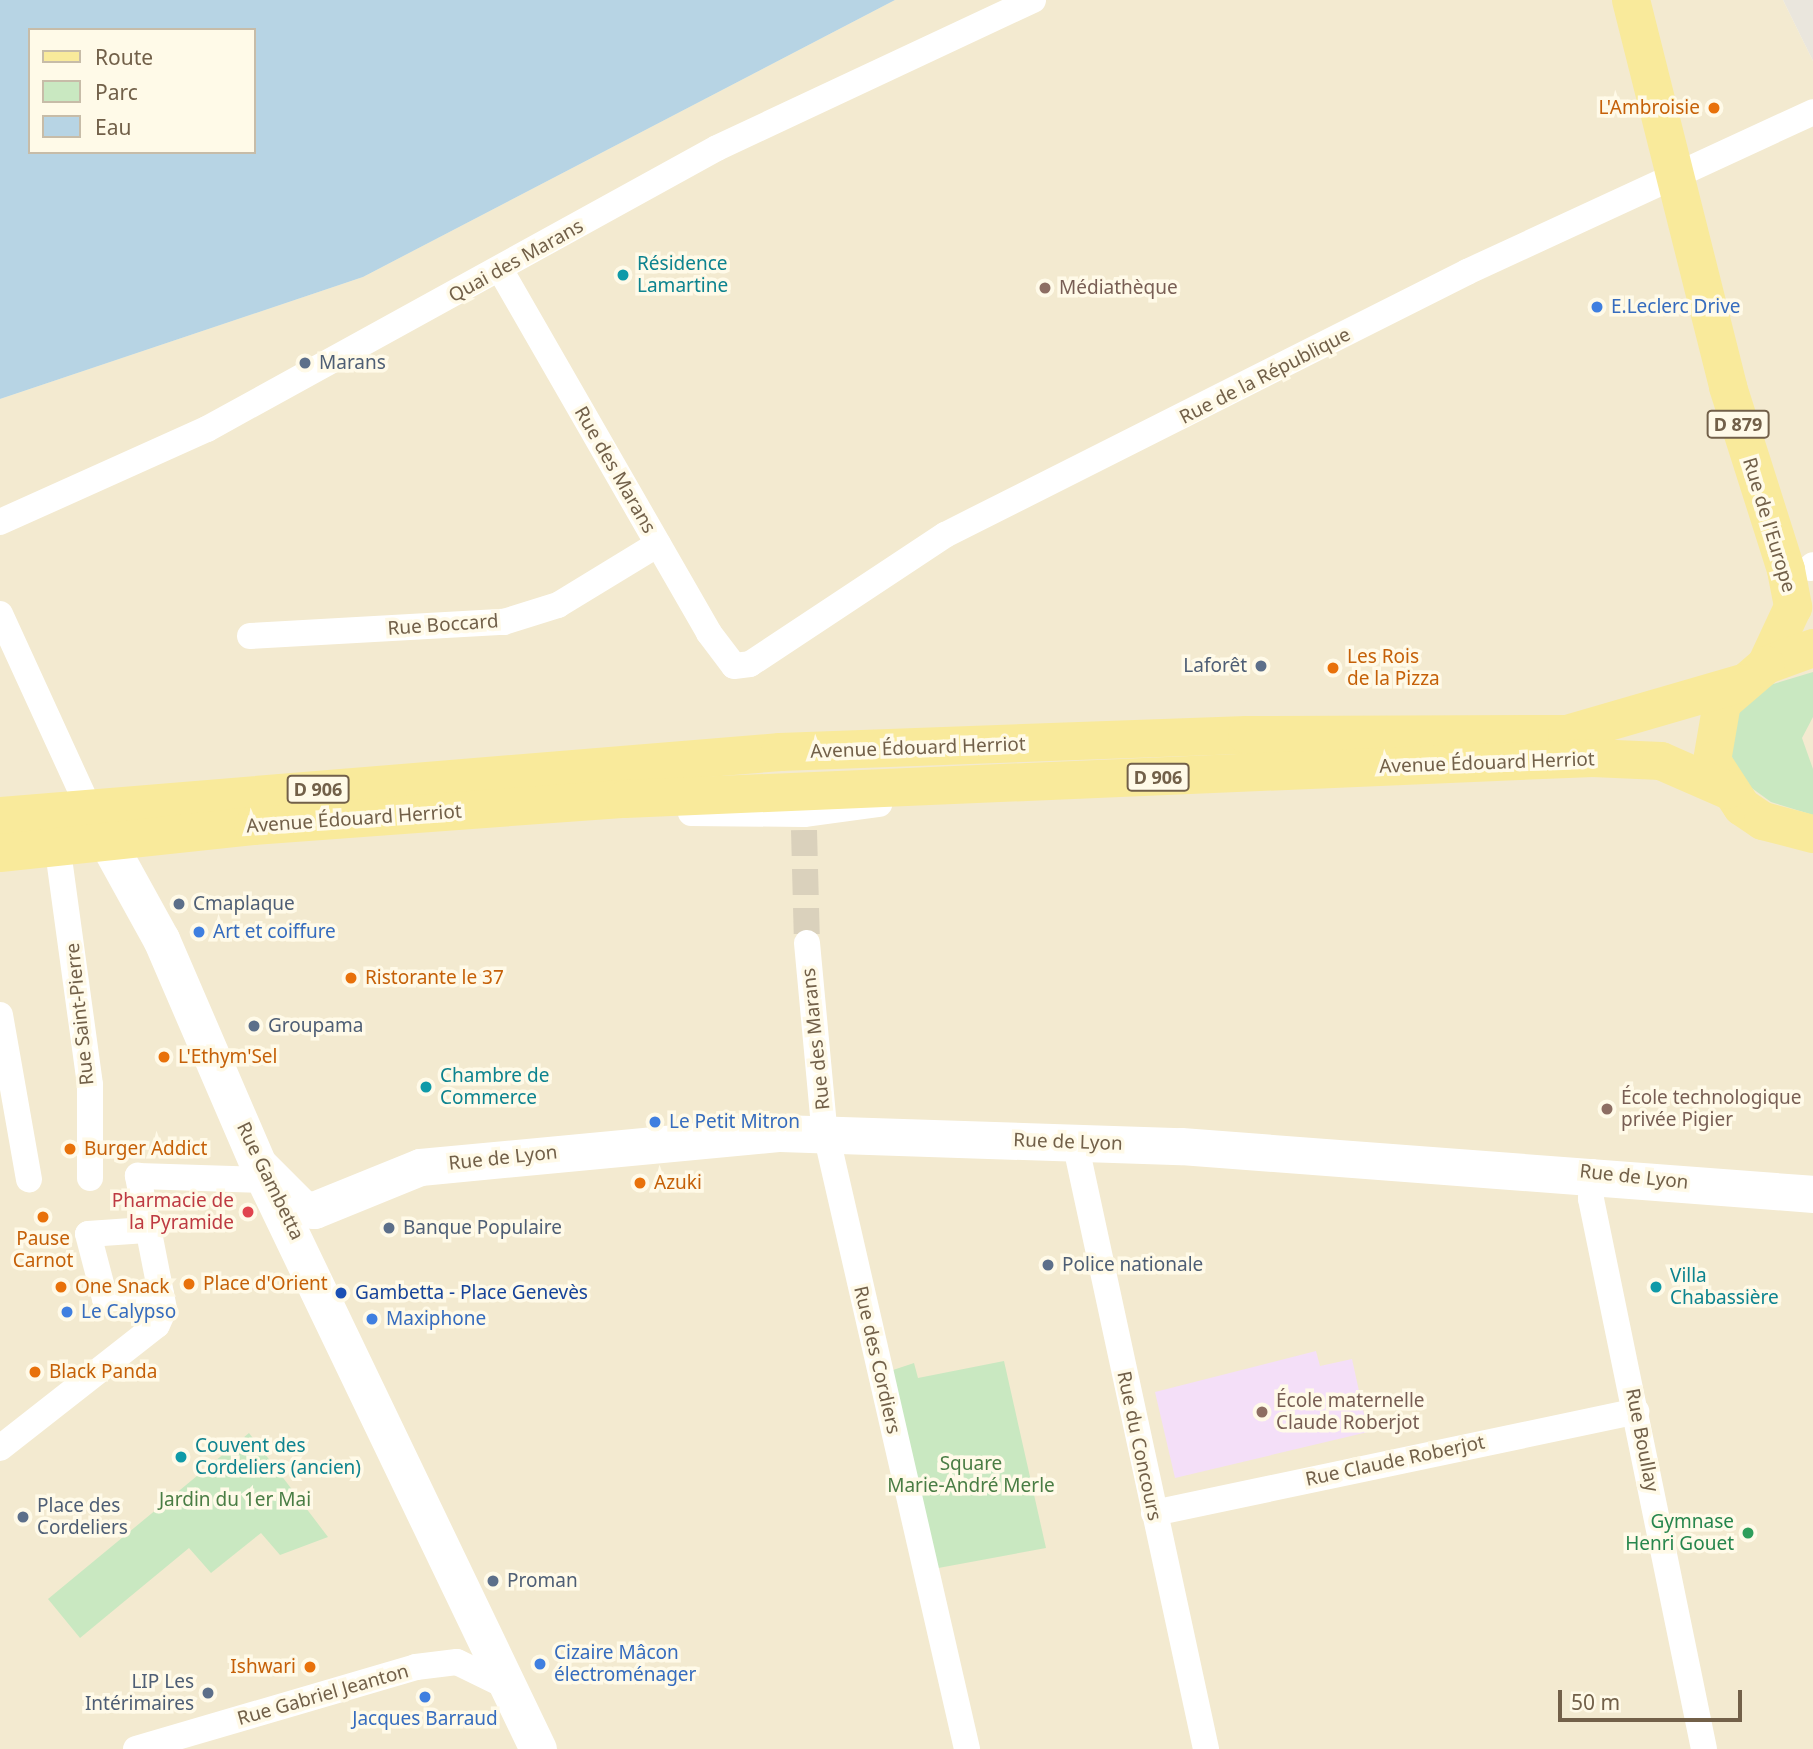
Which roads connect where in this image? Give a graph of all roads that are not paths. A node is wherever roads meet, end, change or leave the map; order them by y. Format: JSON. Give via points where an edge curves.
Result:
{"nodes":[{"id":1,"x":1033,"y":0,"type":"edge"},
{"id":2,"x":1631,"y":0,"type":"edge"},
{"id":3,"x":1650,"y":0,"type":"edge"},
{"id":4,"x":1813,"y":112,"type":"edge"},
{"id":5,"x":1684,"y":173,"type":"junction"},
{"id":6,"x":501,"y":271,"type":"junction"},
{"id":7,"x":0,"y":523,"type":"edge"},
{"id":8,"x":659,"y":544,"type":"junction"},
{"id":9,"x":1812,"y":569,"type":"edge"},
{"id":10,"x":0,"y":614,"type":"edge"},
{"id":11,"x":250,"y":636,"type":"dead end"},
{"id":12,"x":1813,"y":648,"type":"edge"},
{"id":13,"x":734,"y":666,"type":"joint"},
{"id":14,"x":1754,"y":674,"type":"junction"},
{"id":15,"x":377,"y":784,"type":"junction"},
{"id":16,"x":904,"y":787,"type":"junction"},
{"id":17,"x":1727,"y":790,"type":"junction"},
{"id":18,"x":625,"y":799,"type":"junction"},
{"id":19,"x":81,"y":804,"type":"junction"},
{"id":20,"x":0,"y":816,"type":"edge"},
{"id":21,"x":0,"y":834,"type":"edge"},
{"id":22,"x":1813,"y":834,"type":"edge"},
{"id":23,"x":109,"y":844,"type":"junction"},
{"id":24,"x":58,"y":851,"type":"junction"},
{"id":25,"x":0,"y":853,"type":"edge"},
{"id":26,"x":808,"y":954,"type":"tunnel mouth"},
{"id":27,"x":0,"y":1016,"type":"edge"},
{"id":28,"x":826,"y":1134,"type":"junction"},
{"id":29,"x":1074,"y":1142,"type":"junction"},
{"id":30,"x":1592,"y":1172,"type":"junction"},
{"id":31,"x":263,"y":1173,"type":"junction"},
{"id":32,"x":90,"y":1178,"type":"dead end"},
{"id":33,"x":29,"y":1179,"type":"dead end"},
{"id":34,"x":1813,"y":1194,"type":"edge"},
{"id":35,"x":332,"y":1206,"type":"junction"},
{"id":36,"x":146,"y":1230,"type":"junction"},
{"id":37,"x":304,"y":1251,"type":"junction"},
{"id":38,"x":161,"y":1294,"type":"junction"},
{"id":39,"x":1636,"y":1411,"type":"junction"},
{"id":40,"x":0,"y":1448,"type":"edge"},
{"id":41,"x":1154,"y":1513,"type":"junction"},
{"id":42,"x":508,"y":1687,"type":"junction"},
{"id":43,"x":196,"y":1741,"type":"edge"},
{"id":44,"x":136,"y":1749,"type":"edge"},
{"id":45,"x":538,"y":1749,"type":"edge"},
{"id":46,"x":967,"y":1749,"type":"edge"},
{"id":47,"x":1206,"y":1749,"type":"edge"},
{"id":48,"x":1704,"y":1749,"type":"edge"}],
"edges":[{"from":1,"to":6,"type":"street","name":"Quai des Marans","via":[[717,148]]},
{"from":2,"to":5,"type":"main road","number":"D 879"},
{"from":3,"to":5,"type":"main road","number":"D 879"},
{"from":4,"to":5,"type":"street","name":"Rue de la République"},
{"from":5,"to":9,"type":"main road","name":"Rue de l'Europe","number":"D 879","via":[[1779,484]]},
{"from":5,"to":13,"type":"street","name":"Rue de la République","via":[[1467,272],[945,535],[769,654]]},
{"from":5,"to":14,"type":"main road","name":"Rue de l'Europe","number":"D 879","via":[[1728,387],[1791,595],[1790,622]]},
{"from":6,"to":7,"type":"street","name":"Quai des Marans","via":[[206,429]]},
{"from":6,"to":8,"type":"street","name":"Rue des Marans"},
{"from":8,"to":11,"type":"street","name":"Rue Boccard","via":[[558,605],[504,622]]},
{"from":8,"to":13,"type":"street","name":"Rue des Marans"},
{"from":10,"to":19,"type":"street","name":"Rue Gambetta"},
{"from":12,"to":14,"type":"main road","name":"Avenue Édouard Herriot"},
{"from":14,"to":15,"type":"main road","name":"Avenue Édouard Herriot","number":"D 906","via":[[1567,734],[1247,736],[780,752]]},
{"from":14,"to":17,"type":"main road","name":"Rue de l'Europe","via":[[1722,703],[1714,727],[1712,761]]},
{"from":15,"to":19,"type":"main road","name":"Avenue Édouard Herriot","number":"D 906"},
{"from":15,"to":23,"type":"street","via":[[324,802],[150,819]]},
{"from":16,"to":17,"type":"main road","name":"Avenue Édouard Herriot","number":"D 906","via":[[1593,758],[1661,761]]},
{"from":16,"to":18,"type":"main road","name":"Avenue Édouard Herriot","number":"D 906"},
{"from":16,"to":18,"type":"street","via":[[878,805],[804,822],[672,812]]},
{"from":17,"to":22,"type":"main road","via":[[1763,821]]},
{"from":18,"to":23,"type":"main road","name":"Avenue Édouard Herriot","number":"D 906","via":[[253,826]]},
{"from":19,"to":20,"type":"main road","number":"D 906"},
{"from":19,"to":21,"type":"street","via":[[60,823]]},
{"from":19,"to":23,"type":"street","name":"Rue Gambetta"},
{"from":23,"to":24,"type":"main road","number":"D 906"},
{"from":23,"to":31,"type":"street","name":"Rue Gambetta","via":[[161,939]]},
{"from":24,"to":25,"type":"main road","number":"D 906"},
{"from":24,"to":32,"type":"street","name":"Rue Saint-Pierre","via":[[90,1086]]},
{"from":26,"to":28,"type":"street","name":"Rue des Marans"},
{"from":27,"to":33,"type":"street"},
{"from":28,"to":29,"type":"street","name":"Rue de Lyon"},
{"from":28,"to":35,"type":"street","name":"Rue de Lyon","via":[[659,1140],[420,1167]]},
{"from":28,"to":46,"type":"street","name":"Rue des Cordiers"},
{"from":29,"to":30,"type":"street","name":"Rue de Lyon"},
{"from":29,"to":41,"type":"street","name":"Rue du Concours"},
{"from":30,"to":34,"type":"street","name":"Rue de Lyon"},
{"from":30,"to":39,"type":"street","name":"Rue Boullay","via":[[1591,1199]]},
{"from":31,"to":35,"type":"street","name":"Rue de Lyon","via":[[303,1209]]},
{"from":31,"to":36,"type":"street","via":[[138,1176]]},
{"from":31,"to":37,"type":"street","name":"Rue Gambetta"},
{"from":35,"to":37,"type":"street","name":"Rue de Lyon","via":[[314,1226]]},
{"from":36,"to":38,"type":"street"},
{"from":36,"to":38,"type":"street","via":[[88,1234],[105,1299]]},
{"from":37,"to":42,"type":"street","name":"Rue Gambetta"},
{"from":38,"to":40,"type":"street","via":[[157,1325],[116,1362]]},
{"from":39,"to":41,"type":"street","name":"Rue Claude Roberjot"},
{"from":39,"to":48,"type":"street","name":"Rue Boullay"},
{"from":41,"to":47,"type":"street","name":"Rue du Concours"},
{"from":42,"to":43,"type":"street","name":"Rue Gabriel Jeanton","via":[[457,1662],[416,1667]]},
{"from":42,"to":45,"type":"street","name":"Rue Gambetta"},
{"from":43,"to":44,"type":"street","name":"Rue Gabriel Jeanton"}]}
